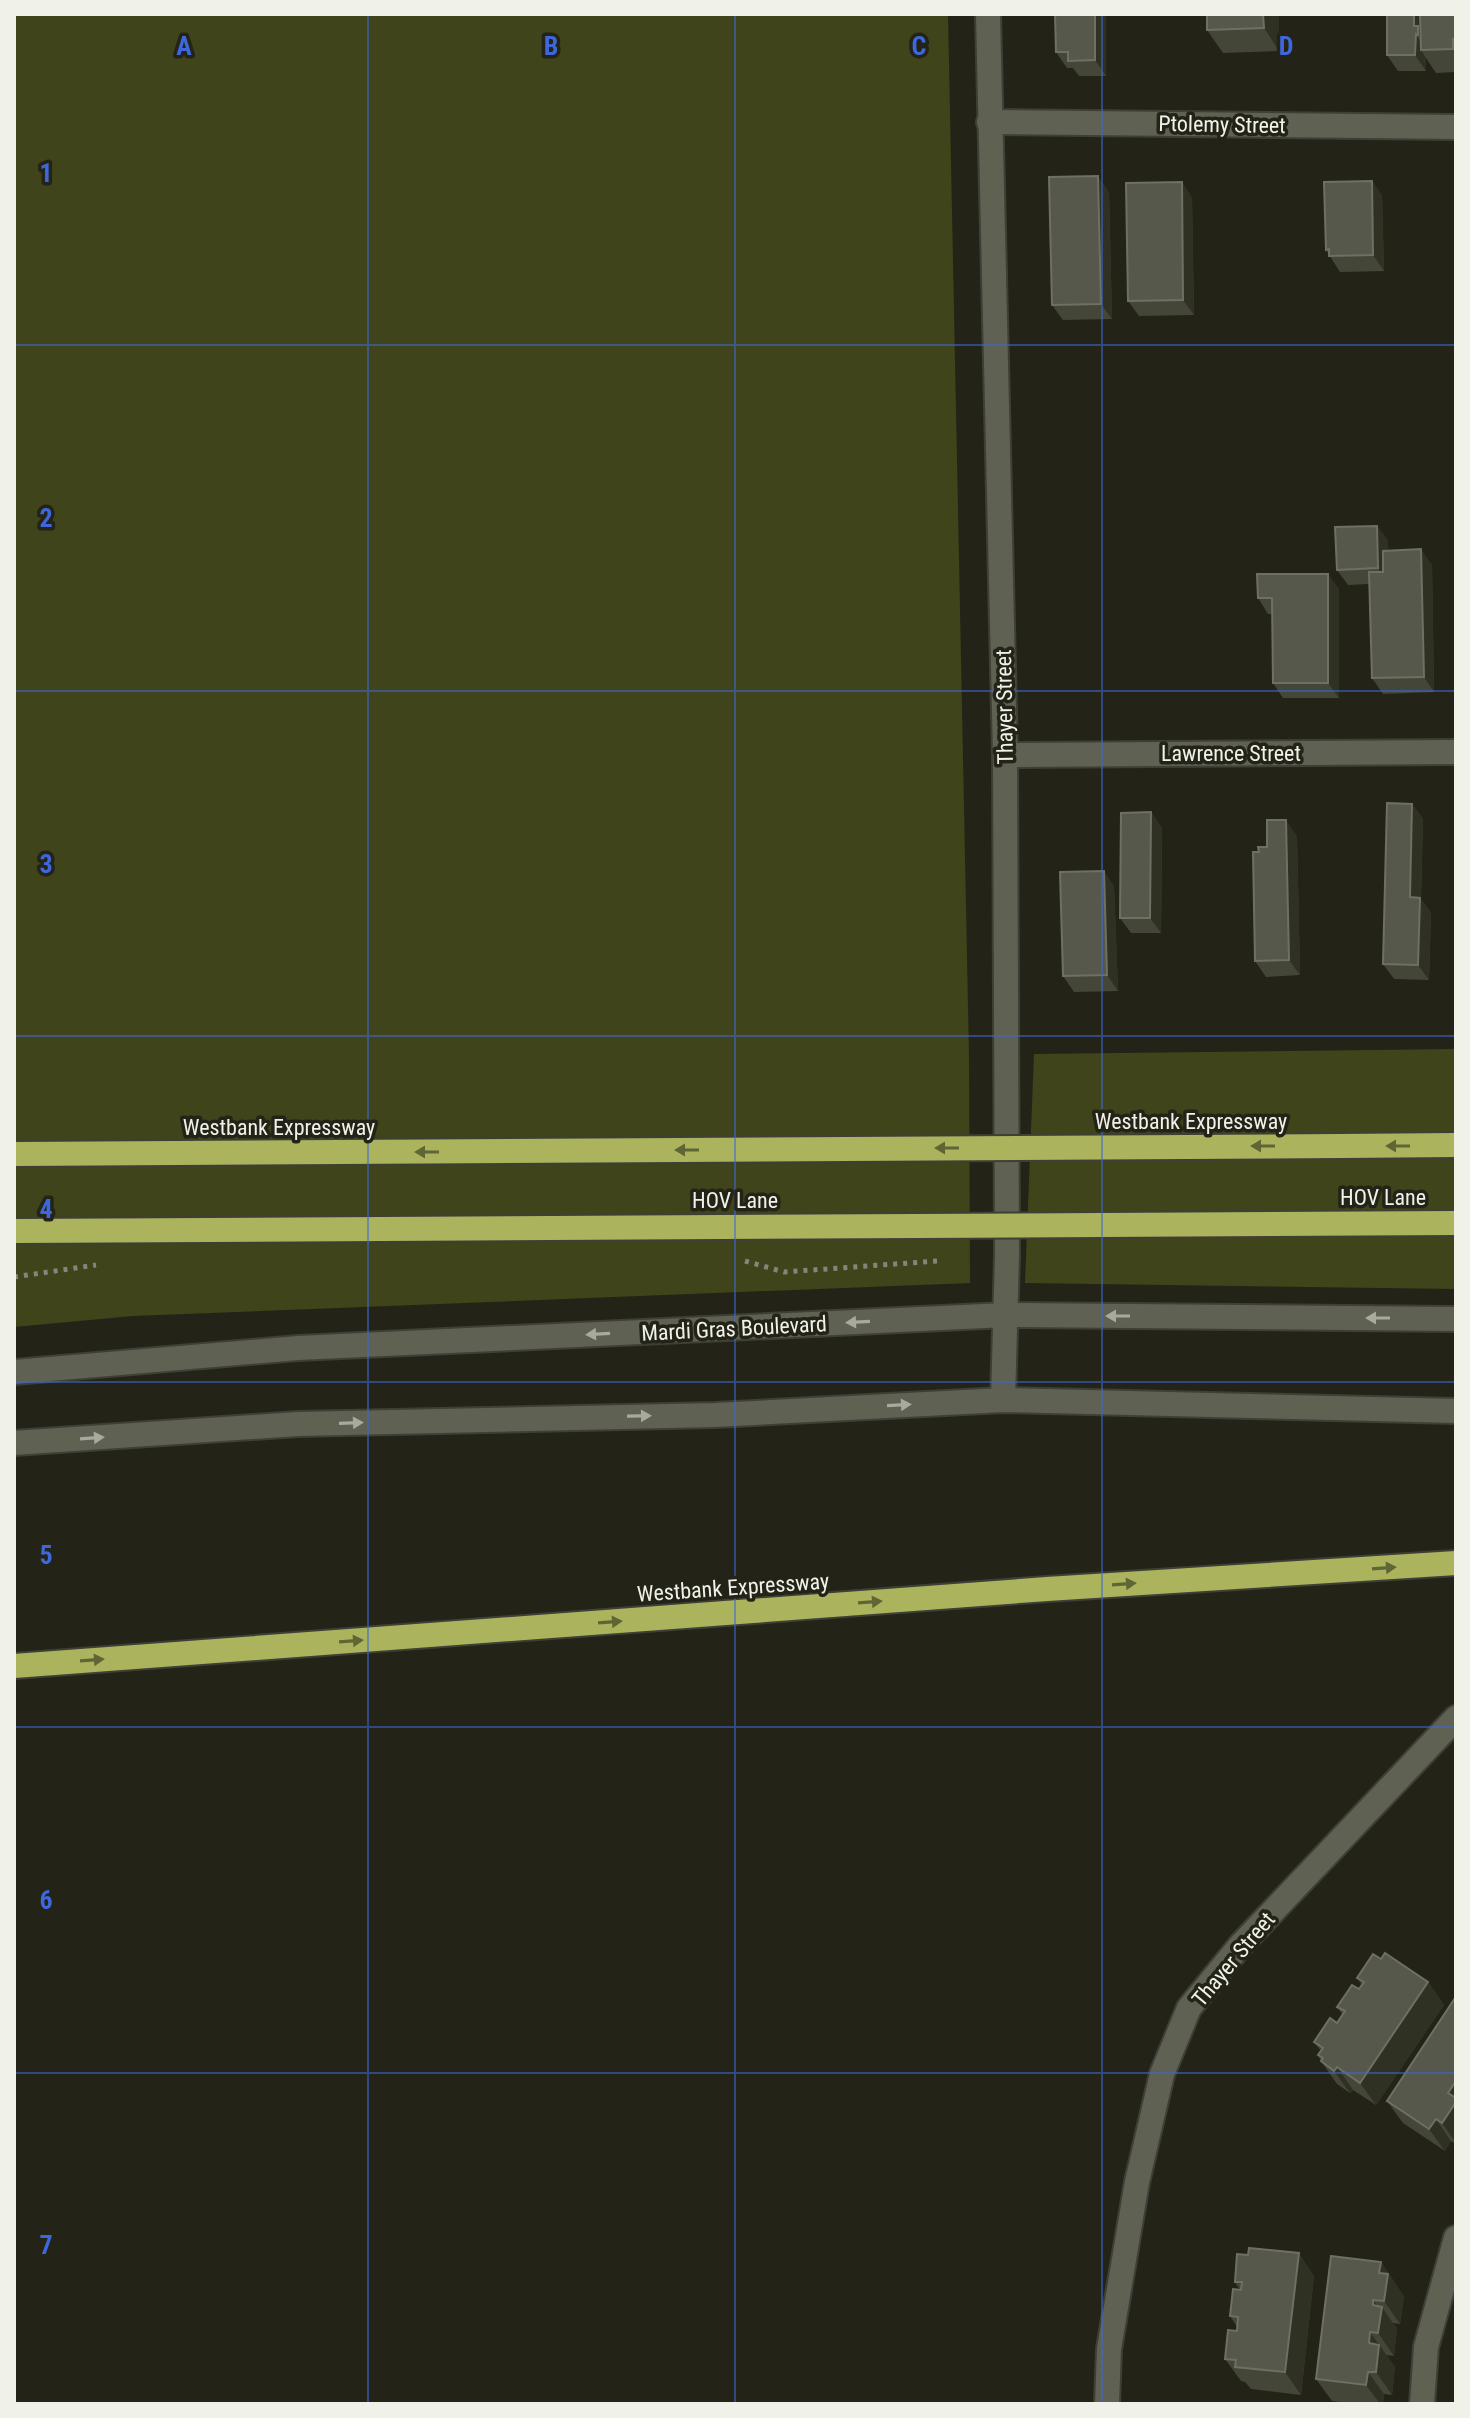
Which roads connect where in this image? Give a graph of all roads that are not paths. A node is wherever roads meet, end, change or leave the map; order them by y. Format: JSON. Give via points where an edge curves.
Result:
{"nodes":[{"id":1,"x":988,"y":14,"type":"edge"},
{"id":2,"x":989,"y":122,"type":"junction"},
{"id":3,"x":1456,"y":127,"type":"edge"},
{"id":4,"x":1456,"y":752,"type":"edge"},
{"id":5,"x":1005,"y":755,"type":"junction"},
{"id":6,"x":1456,"y":1145,"type":"edge"},
{"id":7,"x":14,"y":1154,"type":"edge"},
{"id":8,"x":1456,"y":1223,"type":"edge"},
{"id":9,"x":14,"y":1231,"type":"edge"},
{"id":10,"x":1006,"y":1315,"type":"junction"},
{"id":11,"x":1456,"y":1319,"type":"edge"},
{"id":12,"x":14,"y":1372,"type":"edge"},
{"id":13,"x":1003,"y":1400,"type":"junction"},
{"id":14,"x":1456,"y":1411,"type":"edge"},
{"id":15,"x":14,"y":1443,"type":"edge"},
{"id":16,"x":1456,"y":1563,"type":"edge"},
{"id":17,"x":14,"y":1666,"type":"edge"},
{"id":18,"x":1456,"y":1718,"type":"edge"},
{"id":19,"x":1456,"y":2238,"type":"edge"},
{"id":20,"x":1107,"y":2404,"type":"edge"},
{"id":21,"x":1422,"y":2404,"type":"edge"}],
"edges":[{"from":1,"to":2,"type":"street","name":"Thayer Street"},
{"from":2,"to":3,"type":"street","name":"Ptolemy Street"},
{"from":2,"to":5,"type":"street","name":"Thayer Street"},
{"from":4,"to":5,"type":"street","name":"Lawrence Street"},
{"from":5,"to":10,"type":"street","name":"Thayer Street"},
{"from":6,"to":7,"type":"highway","name":"Westbank Expressway","one_way":true,"bridge":true},
{"from":8,"to":9,"type":"highway","name":"HOV Lane","bridge":true},
{"from":11,"to":10,"type":"street","name":"Mardi Gras Boulevard","one_way":true},
{"from":10,"to":12,"type":"street","name":"Mardi Gras Boulevard","one_way":true,"via":[[298,1348]]},
{"from":10,"to":13,"type":"street","name":"Thayer Street"},
{"from":13,"to":14,"type":"street"},
{"from":15,"to":13,"type":"street","one_way":true,"via":[[298,1424],[715,1415]]},
{"from":17,"to":16,"type":"highway","name":"Westbank Expressway","one_way":true},
{"from":18,"to":20,"type":"street","name":"Thayer Street","via":[[1239,1947],[1189,2008],[1162,2074],[1137,2182],[1109,2349]]},
{"from":19,"to":21,"type":"street","via":[[1426,2347]]}]}
